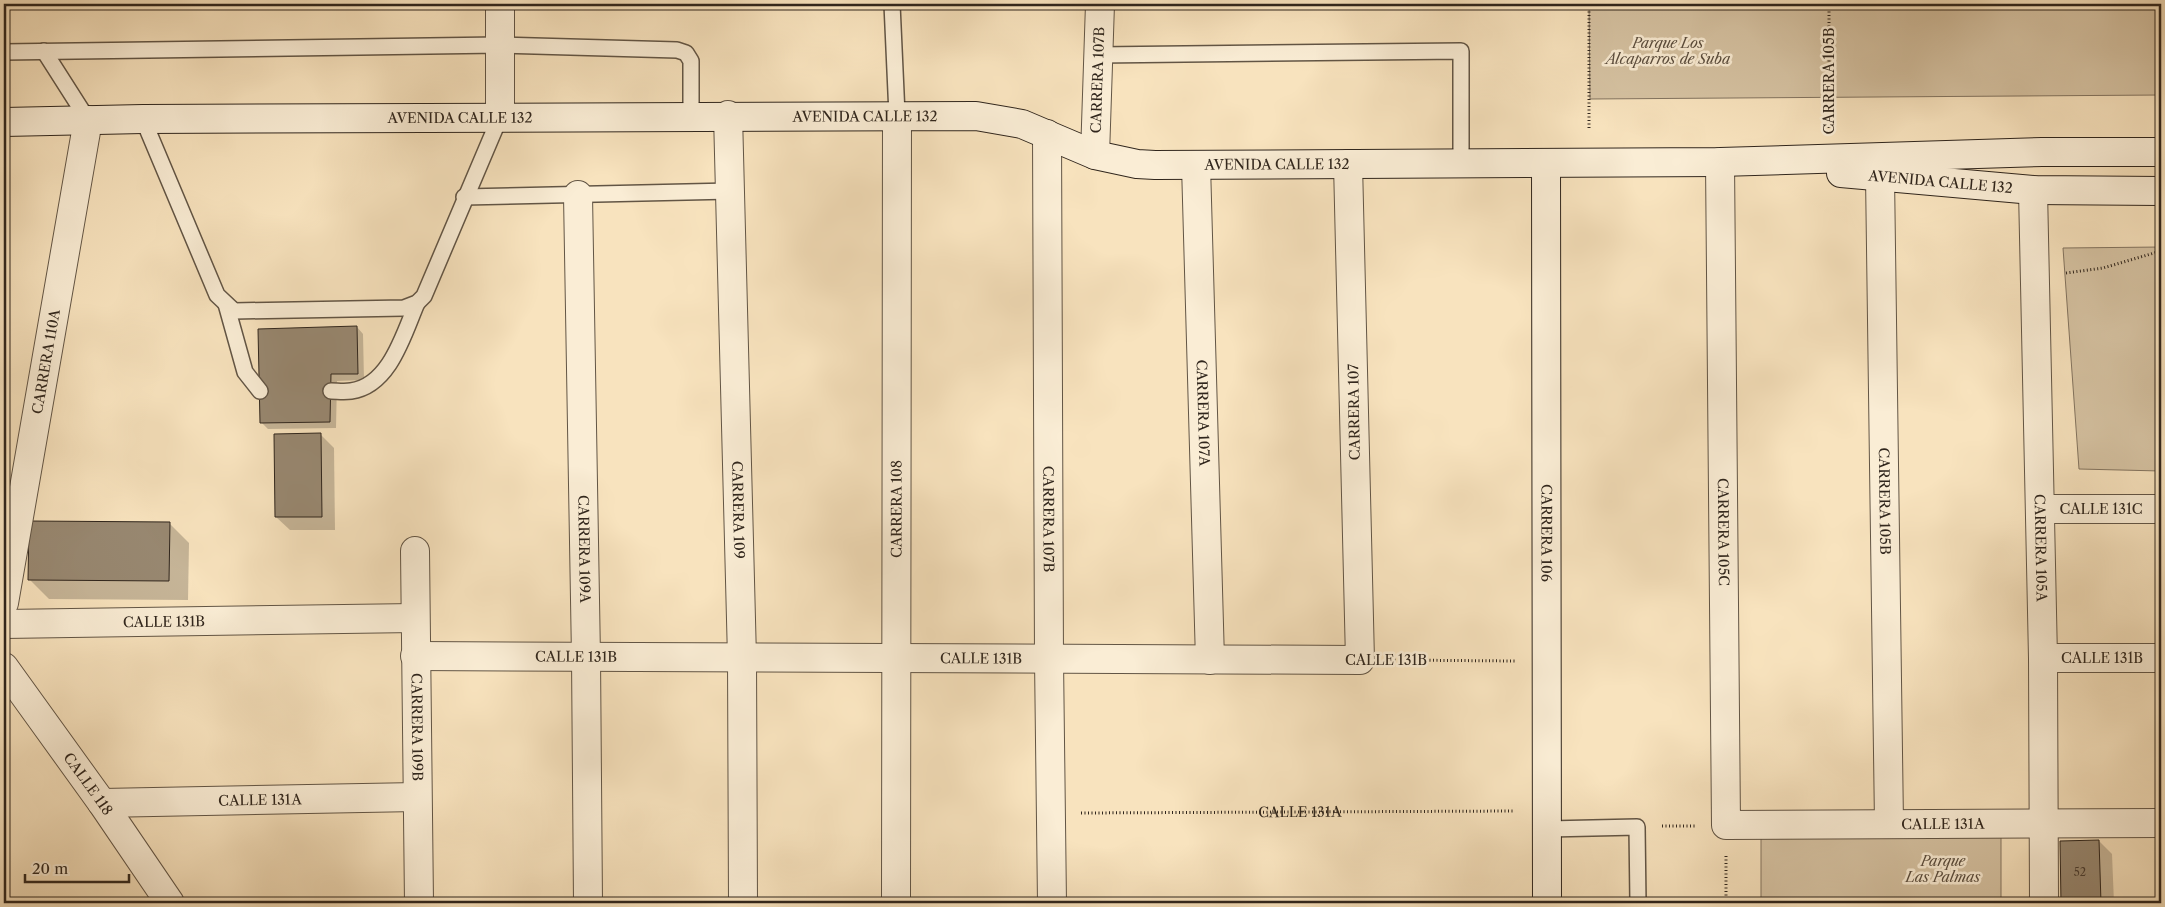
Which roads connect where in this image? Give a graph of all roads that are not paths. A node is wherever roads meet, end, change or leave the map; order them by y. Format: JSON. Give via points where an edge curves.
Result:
{"nodes":[{"id":1,"x":500,"y":4,"type":"edge"},
{"id":2,"x":892,"y":4,"type":"edge"},
{"id":3,"x":1100,"y":4,"type":"edge"},
{"id":4,"x":500,"y":45,"type":"junction"},
{"id":5,"x":44,"y":51,"type":"junction"},
{"id":6,"x":4,"y":52,"type":"edge"},
{"id":7,"x":1098,"y":55,"type":"junction"},
{"id":8,"x":691,"y":115,"type":"junction"},
{"id":9,"x":728,"y":115,"type":"junction"},
{"id":10,"x":897,"y":115,"type":"junction"},
{"id":11,"x":500,"y":117,"type":"junction"},
{"id":12,"x":144,"y":119,"type":"junction"},
{"id":13,"x":88,"y":120,"type":"junction"},
{"id":14,"x":4,"y":122,"type":"edge"},
{"id":15,"x":1047,"y":134,"type":"junction"},
{"id":16,"x":2161,"y":152,"type":"edge"},
{"id":17,"x":1095,"y":156,"type":"junction"},
{"id":18,"x":1720,"y":162,"type":"junction"},
{"id":19,"x":1461,"y":163,"type":"junction"},
{"id":20,"x":1546,"y":163,"type":"junction"},
{"id":21,"x":1348,"y":164,"type":"junction"},
{"id":22,"x":1196,"y":165,"type":"junction"},
{"id":23,"x":1880,"y":176,"type":"junction"},
{"id":24,"x":2033,"y":190,"type":"junction"},
{"id":25,"x":731,"y":191,"type":"junction"},
{"id":26,"x":2161,"y":191,"type":"edge"},
{"id":27,"x":578,"y":195,"type":"junction"},
{"id":28,"x":464,"y":197,"type":"junction"},
{"id":29,"x":417,"y":303,"type":"junction"},
{"id":30,"x":226,"y":304,"type":"junction"},
{"id":31,"x":260,"y":391,"type":"dead end"},
{"id":32,"x":331,"y":391,"type":"dead end"},
{"id":33,"x":2040,"y":508,"type":"junction"},
{"id":34,"x":2161,"y":509,"type":"edge"},
{"id":35,"x":414,"y":551,"type":"dead end"},
{"id":36,"x":4,"y":603,"type":"edge"},
{"id":37,"x":415,"y":618,"type":"junction"},
{"id":38,"x":4,"y":624,"type":"edge"},
{"id":39,"x":415,"y":656,"type":"junction"},
{"id":40,"x":586,"y":657,"type":"junction"},
{"id":41,"x":742,"y":658,"type":"junction"},
{"id":42,"x":2043,"y":658,"type":"junction"},
{"id":43,"x":2161,"y":658,"type":"edge"},
{"id":44,"x":896,"y":659,"type":"junction"},
{"id":45,"x":1049,"y":659,"type":"junction"},
{"id":46,"x":1210,"y":660,"type":"junction"},
{"id":47,"x":1360,"y":660,"type":"joint"},
{"id":48,"x":4,"y":667,"type":"edge"},
{"id":49,"x":417,"y":797,"type":"junction"},
{"id":50,"x":102,"y":803,"type":"junction"},
{"id":51,"x":1548,"y":820,"type":"junction"},
{"id":52,"x":2161,"y":823,"type":"edge"},
{"id":53,"x":1888,"y":824,"type":"junction"},
{"id":54,"x":2045,"y":824,"type":"junction"},
{"id":55,"x":1726,"y":825,"type":"joint"},
{"id":56,"x":170,"y":903,"type":"edge"},
{"id":57,"x":419,"y":903,"type":"edge"},
{"id":58,"x":588,"y":903,"type":"edge"},
{"id":59,"x":744,"y":903,"type":"edge"},
{"id":60,"x":896,"y":903,"type":"edge"},
{"id":61,"x":1052,"y":903,"type":"edge"},
{"id":62,"x":1547,"y":903,"type":"edge"},
{"id":63,"x":1638,"y":903,"type":"edge"},
{"id":64,"x":2044,"y":903,"type":"edge"}],
"edges":[{"from":1,"to":4,"type":"street"},
{"from":2,"to":10,"type":"lane"},
{"from":3,"to":7,"type":"street","name":"CARRERA 107B"},
{"from":4,"to":5,"type":"lane"},
{"from":4,"to":8,"type":"lane","via":[[677,50],[686,53],[691,61]]},
{"from":4,"to":11,"type":"street"},
{"from":5,"to":6,"type":"lane"},
{"from":5,"to":13,"type":"lane"},
{"from":7,"to":17,"type":"street","name":"CARRERA 107B"},
{"from":7,"to":19,"type":"lane","via":[[1461,51]]},
{"from":8,"to":9,"type":"street","name":"AVENIDA CALLE 132"},
{"from":8,"to":11,"type":"street","name":"AVENIDA CALLE 132"},
{"from":9,"to":10,"type":"street","name":"AVENIDA CALLE 132"},
{"from":9,"to":25,"type":"street","name":"CARRERA 109"},
{"from":10,"to":15,"type":"street","name":"AVENIDA CALLE 132","via":[[999,118]]},
{"from":10,"to":44,"type":"street","name":"CARRERA 108"},
{"from":11,"to":12,"type":"street","name":"AVENIDA CALLE 132"},
{"from":11,"to":28,"type":"lane"},
{"from":12,"to":13,"type":"street","name":"AVENIDA CALLE 132"},
{"from":12,"to":30,"type":"lane","via":[[218,295]]},
{"from":13,"to":14,"type":"street","name":"AVENIDA CALLE 132"},
{"from":13,"to":36,"type":"street","name":"CARRERA 110A"},
{"from":15,"to":17,"type":"street","name":"AVENIDA CALLE 132"},
{"from":15,"to":45,"type":"street","name":"CARRERA 107B"},
{"from":16,"to":18,"type":"street","name":"AVENIDA CALLE 132","via":[[2042,152]]},
{"from":17,"to":22,"type":"street","name":"AVENIDA CALLE 132","via":[[1137,164]]},
{"from":18,"to":20,"type":"street","name":"AVENIDA CALLE 132"},
{"from":18,"to":23,"type":"street","name":"AVENIDA CALLE 132"},
{"from":18,"to":55,"type":"street","name":"CARRERA 105C"},
{"from":19,"to":20,"type":"street","name":"AVENIDA CALLE 132"},
{"from":19,"to":21,"type":"street","name":"AVENIDA CALLE 132"},
{"from":20,"to":51,"type":"street","name":"CARRERA 106"},
{"from":21,"to":22,"type":"street","name":"AVENIDA CALLE 132"},
{"from":21,"to":47,"type":"street","name":"CARRERA 107"},
{"from":22,"to":46,"type":"street","name":"CARRERA 107A"},
{"from":23,"to":24,"type":"street","name":"AVENIDA CALLE 132"},
{"from":23,"to":53,"type":"street","name":"CARRERA 105B"},
{"from":24,"to":26,"type":"street","name":"AVENIDA CALLE 132"},
{"from":24,"to":33,"type":"street","name":"CARRERA 105A"},
{"from":25,"to":27,"type":"lane"},
{"from":25,"to":41,"type":"street","name":"CARRERA 109"},
{"from":27,"to":28,"type":"lane"},
{"from":27,"to":40,"type":"street","name":"CARRERA 109A"},
{"from":28,"to":29,"type":"lane","via":[[424,296]]},
{"from":29,"to":30,"type":"lane","via":[[404,308],[234,310]]},
{"from":29,"to":32,"type":"lane","via":[[390,362],[373,381],[353,391]]},
{"from":30,"to":31,"type":"lane","via":[[244,372]]},
{"from":33,"to":34,"type":"street","name":"CALLE 131C"},
{"from":33,"to":42,"type":"street","name":"CARRERA 105A"},
{"from":35,"to":37,"type":"street","name":"CARRERA 109B"},
{"from":37,"to":38,"type":"street","name":"CALLE 131B"},
{"from":37,"to":39,"type":"street","name":"CARRERA 109B"},
{"from":39,"to":40,"type":"street","name":"CALLE 131B"},
{"from":39,"to":49,"type":"street","name":"CARRERA 109B"},
{"from":40,"to":41,"type":"street","name":"CALLE 131B"},
{"from":40,"to":58,"type":"street","name":"CARRERA 109A"},
{"from":41,"to":44,"type":"street","name":"CALLE 131B"},
{"from":41,"to":59,"type":"street","name":"CARRERA 109"},
{"from":42,"to":43,"type":"street","name":"CALLE 131B"},
{"from":42,"to":54,"type":"street","name":"CARRERA 105A"},
{"from":44,"to":45,"type":"street","name":"CALLE 131B"},
{"from":44,"to":60,"type":"street","name":"CARRERA 108"},
{"from":45,"to":46,"type":"street","name":"CALLE 131B"},
{"from":45,"to":61,"type":"street","name":"CARRERA 107B"},
{"from":46,"to":47,"type":"street","name":"CALLE 131B"},
{"from":48,"to":50,"type":"street","name":"CALLE 118"},
{"from":49,"to":50,"type":"street","name":"CALLE 131A"},
{"from":49,"to":57,"type":"street","name":"CARRERA 109B"},
{"from":50,"to":56,"type":"street","name":"CALLE 118"},
{"from":51,"to":62,"type":"street","name":"CARRERA 106"},
{"from":51,"to":63,"type":"lane","via":[[1637,827]]},
{"from":52,"to":54,"type":"street","name":"CALLE 131A"},
{"from":53,"to":54,"type":"street","name":"CALLE 131A"},
{"from":53,"to":55,"type":"street","name":"CALLE 131A"},
{"from":54,"to":64,"type":"street","name":"CARRERA 105A"}]}
